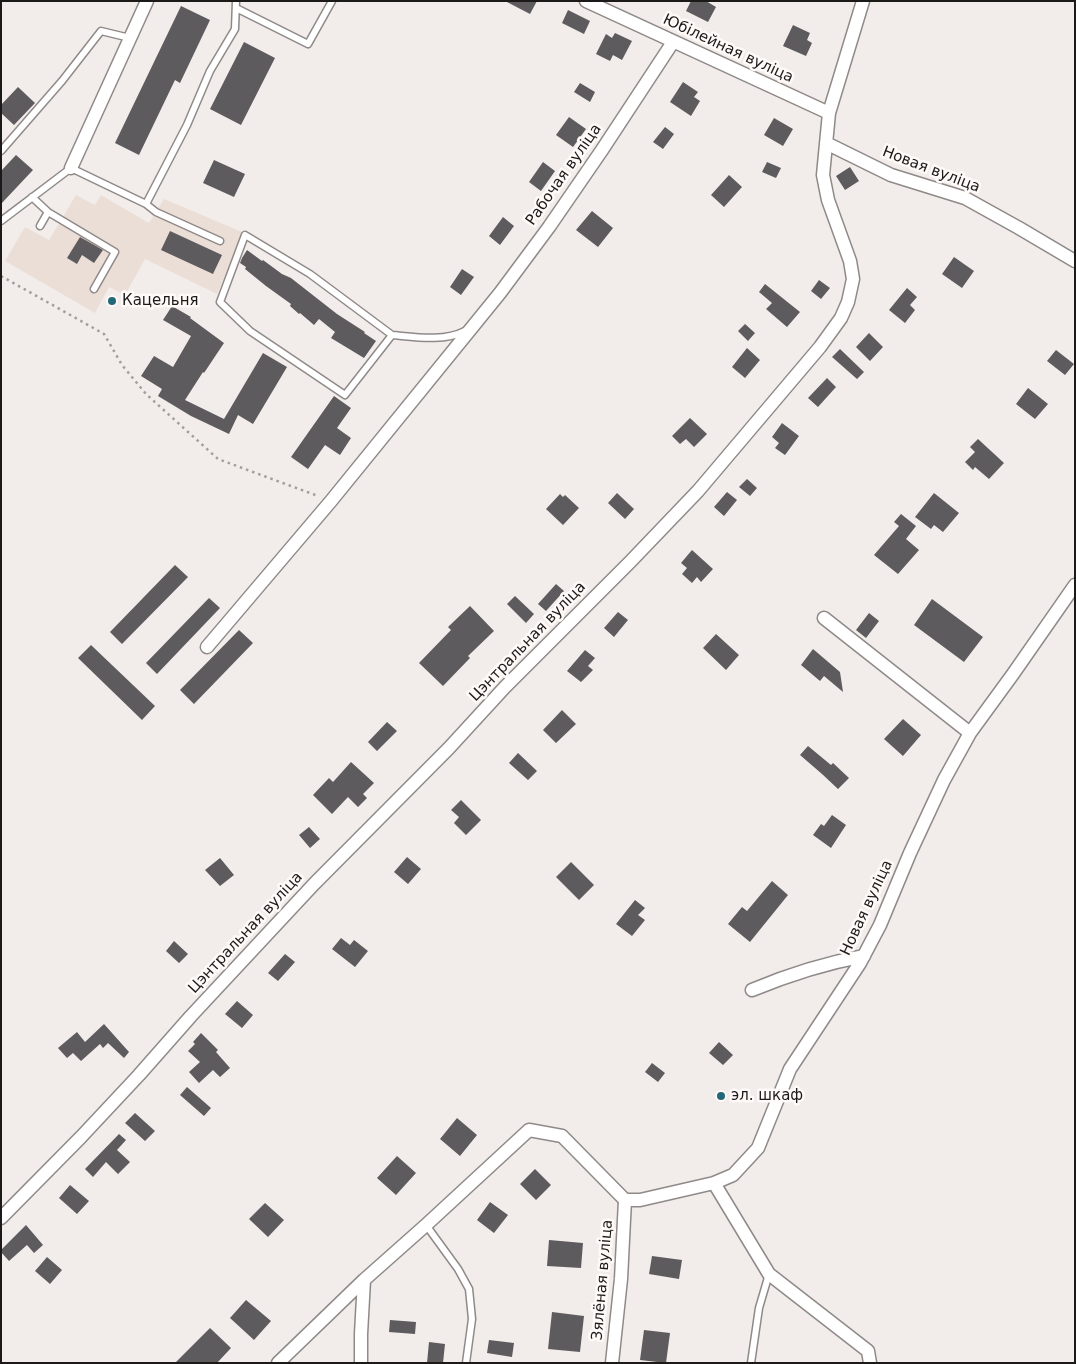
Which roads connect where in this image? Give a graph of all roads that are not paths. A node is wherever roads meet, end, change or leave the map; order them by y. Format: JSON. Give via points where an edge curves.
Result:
{"nodes":[{"id":1,"x":147,"y":1,"type":"edge"},
{"id":2,"x":332,"y":1,"type":"edge"},
{"id":3,"x":586,"y":1,"type":"edge"},
{"id":4,"x":863,"y":1,"type":"edge"},
{"id":5,"x":236,"y":5,"type":"edge"},
{"id":6,"x":130,"y":38,"type":"junction"},
{"id":7,"x":672,"y":42,"type":"junction"},
{"id":8,"x":829,"y":113,"type":"junction"},
{"id":9,"x":826,"y":143,"type":"junction"},
{"id":10,"x":1,"y":151,"type":"edge"},
{"id":11,"x":71,"y":168,"type":"junction"},
{"id":12,"x":32,"y":197,"type":"junction"},
{"id":13,"x":146,"y":204,"type":"junction"},
{"id":14,"x":48,"y":212,"type":"junction"},
{"id":15,"x":1,"y":221,"type":"edge"},
{"id":16,"x":40,"y":226,"type":"dead end"},
{"id":17,"x":220,"y":242,"type":"dead end"},
{"id":18,"x":1075,"y":261,"type":"edge"},
{"id":19,"x":94,"y":289,"type":"dead end"},
{"id":20,"x":476,"y":323,"type":"junction"},
{"id":21,"x":392,"y":335,"type":"junction"},
{"id":22,"x":1075,"y":585,"type":"edge"},
{"id":23,"x":824,"y":618,"type":"dead end"},
{"id":24,"x":207,"y":647,"type":"dead end"},
{"id":25,"x":970,"y":734,"type":"junction"},
{"id":26,"x":864,"y":956,"type":"junction"},
{"id":27,"x":752,"y":990,"type":"dead end"},
{"id":28,"x":714,"y":1183,"type":"junction"},
{"id":29,"x":625,"y":1200,"type":"junction"},
{"id":30,"x":1,"y":1218,"type":"edge"},
{"id":31,"x":426,"y":1225,"type":"junction"},
{"id":32,"x":770,"y":1274,"type":"junction"},
{"id":33,"x":364,"y":1280,"type":"junction"},
{"id":34,"x":278,"y":1363,"type":"edge"},
{"id":35,"x":361,"y":1363,"type":"edge"},
{"id":36,"x":466,"y":1363,"type":"edge"},
{"id":37,"x":612,"y":1363,"type":"edge"},
{"id":38,"x":751,"y":1363,"type":"edge"},
{"id":39,"x":870,"y":1363,"type":"edge"}],
"edges":[{"from":1,"to":6,"type":"street"},
{"from":2,"to":5,"type":"lane","via":[[308,44]]},
{"from":3,"to":7,"type":"street","name":"Юбілейная вуліца"},
{"from":4,"to":8,"type":"street","name":"Цэнтральная вуліца"},
{"from":5,"to":13,"type":"lane","via":[[235,29],[210,71],[187,126]]},
{"from":6,"to":10,"type":"lane","via":[[100,31],[62,81]]},
{"from":6,"to":11,"type":"street"},
{"from":7,"to":8,"type":"street","name":"Юбілейная вуліца"},
{"from":7,"to":20,"type":"street","name":"Рабочая вуліца","via":[[554,219]]},
{"from":8,"to":9,"type":"street","name":"Цэнтральная вуліца"},
{"from":9,"to":18,"type":"street","name":"Новая вуліца","via":[[892,175],[965,198]]},
{"from":9,"to":30,"type":"street","name":"Цэнтральная вуліца","via":[[825,188],[853,279],[841,318],[820,347],[698,491],[314,884],[139,1075]]},
{"from":11,"to":12,"type":"lane"},
{"from":11,"to":13,"type":"lane"},
{"from":12,"to":14,"type":"lane"},
{"from":12,"to":15,"type":"lane"},
{"from":13,"to":17,"type":"lane","via":[[156,212]]},
{"from":14,"to":16,"type":"lane"},
{"from":14,"to":19,"type":"lane","via":[[114,252]]},
{"from":20,"to":21,"type":"lane","via":[[457,335],[424,338]]},
{"from":20,"to":24,"type":"street","name":"Рабочая вуліца"},
{"from":21,"to":21,"type":"lane","via":[[310,274],[245,236],[220,302],[250,331],[346,395]]},
{"from":22,"to":25,"type":"street","name":"Новая вуліца"},
{"from":23,"to":25,"type":"street"},
{"from":25,"to":26,"type":"street","name":"Новая вуліца","via":[[944,780]]},
{"from":26,"to":27,"type":"street","via":[[783,977]]},
{"from":26,"to":28,"type":"street","name":"Новая вуліца","via":[[790,1068],[758,1148],[733,1175]]},
{"from":28,"to":29,"type":"street","name":"Новая вуліца","via":[[640,1200]]},
{"from":28,"to":32,"type":"street"},
{"from":29,"to":31,"type":"street","via":[[562,1136],[529,1130]]},
{"from":29,"to":37,"type":"street","name":"Зялёная вуліца"},
{"from":31,"to":33,"type":"street"},
{"from":31,"to":36,"type":"lane","via":[[469,1289],[472,1319]]},
{"from":32,"to":38,"type":"lane","via":[[759,1308]]},
{"from":32,"to":39,"type":"street","via":[[868,1351]]},
{"from":33,"to":34,"type":"street"},
{"from":33,"to":35,"type":"street"}]}
